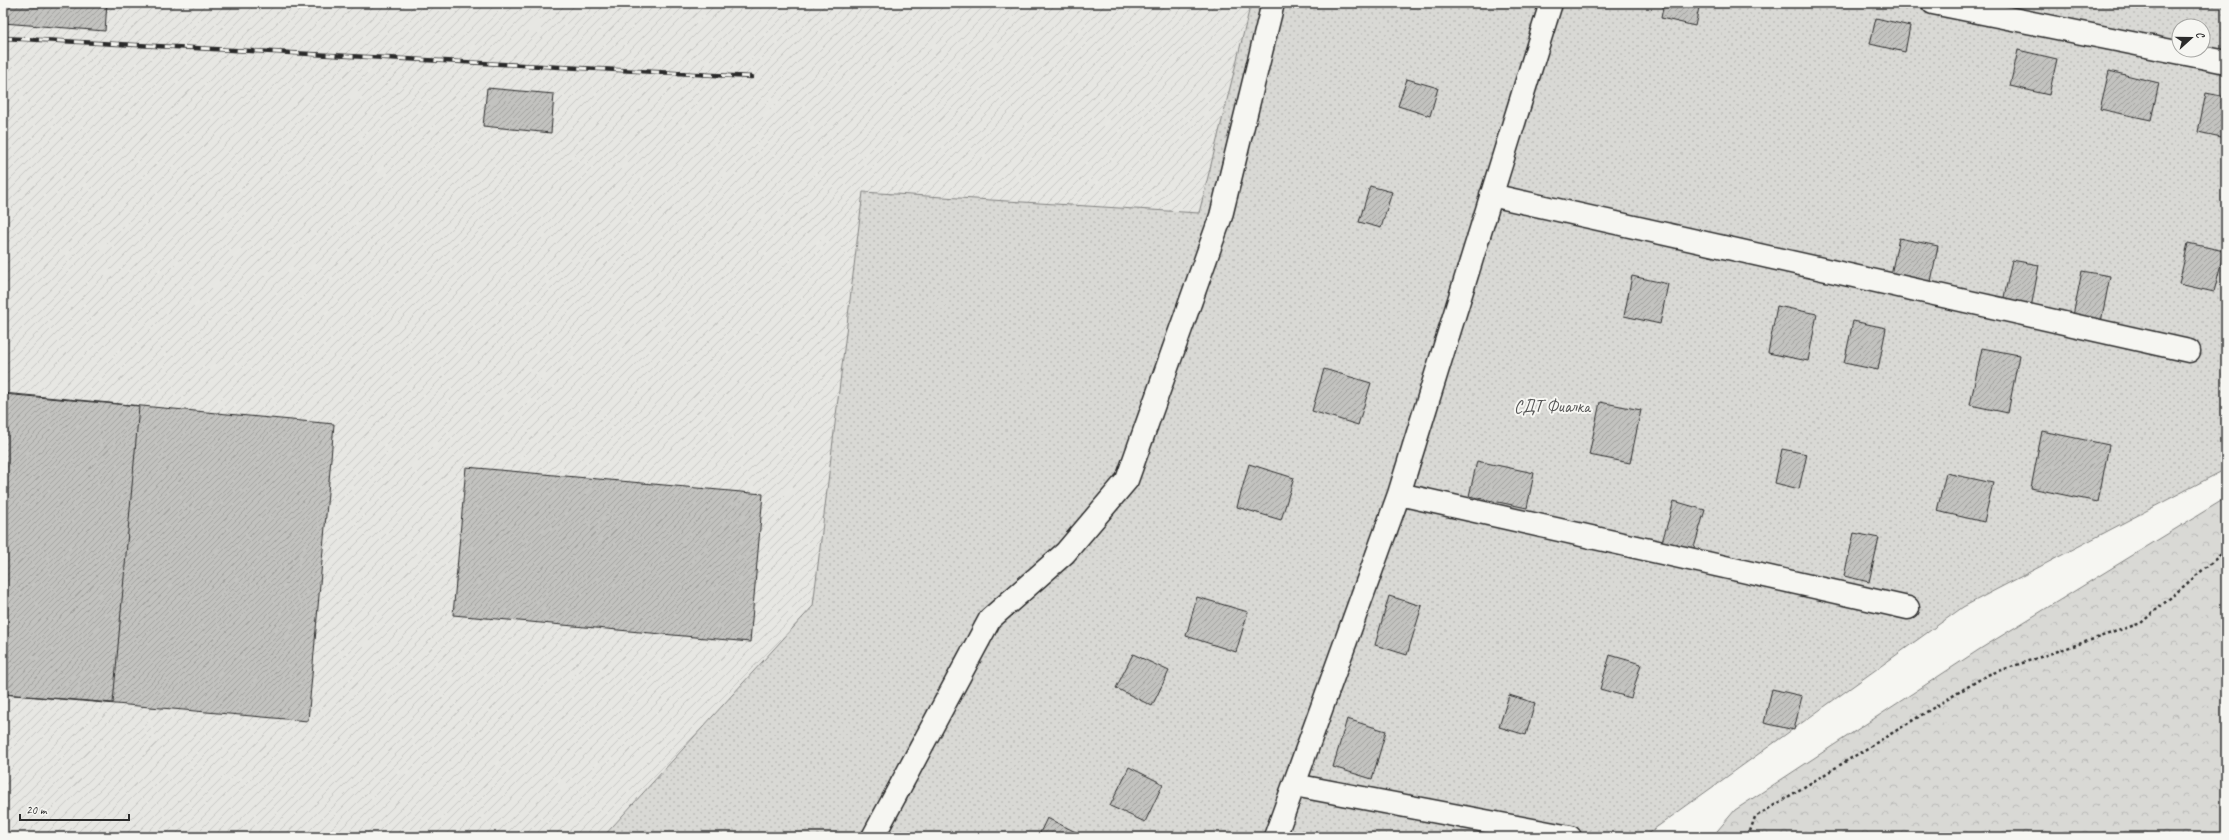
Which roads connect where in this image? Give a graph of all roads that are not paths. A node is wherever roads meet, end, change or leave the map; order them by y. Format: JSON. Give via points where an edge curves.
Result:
{"nodes":[{"id":1,"x":1273,"y":3,"type":"edge"},
{"id":2,"x":1551,"y":3,"type":"edge"},
{"id":3,"x":1933,"y":3,"type":"edge"},
{"id":4,"x":2226,"y":62,"type":"edge"},
{"id":5,"x":1492,"y":195,"type":"junction"},
{"id":6,"x":2189,"y":351,"type":"dead end"},
{"id":7,"x":1399,"y":494,"type":"junction"},
{"id":8,"x":1908,"y":608,"type":"dead end"},
{"id":9,"x":1294,"y":784,"type":"junction"},
{"id":10,"x":873,"y":837,"type":"edge"},
{"id":11,"x":1275,"y":837,"type":"edge"},
{"id":12,"x":1570,"y":837,"type":"edge"}],
"edges":[{"from":1,"to":10,"type":"lane","via":[[1221,216],[1127,480],[1065,553],[990,619]]},
{"from":2,"to":5,"type":"lane"},
{"from":3,"to":4,"type":"lane"},
{"from":5,"to":6,"type":"lane"},
{"from":5,"to":7,"type":"lane"},
{"from":7,"to":8,"type":"lane"},
{"from":7,"to":9,"type":"lane"},
{"from":9,"to":11,"type":"lane"},
{"from":9,"to":12,"type":"lane"}]}
